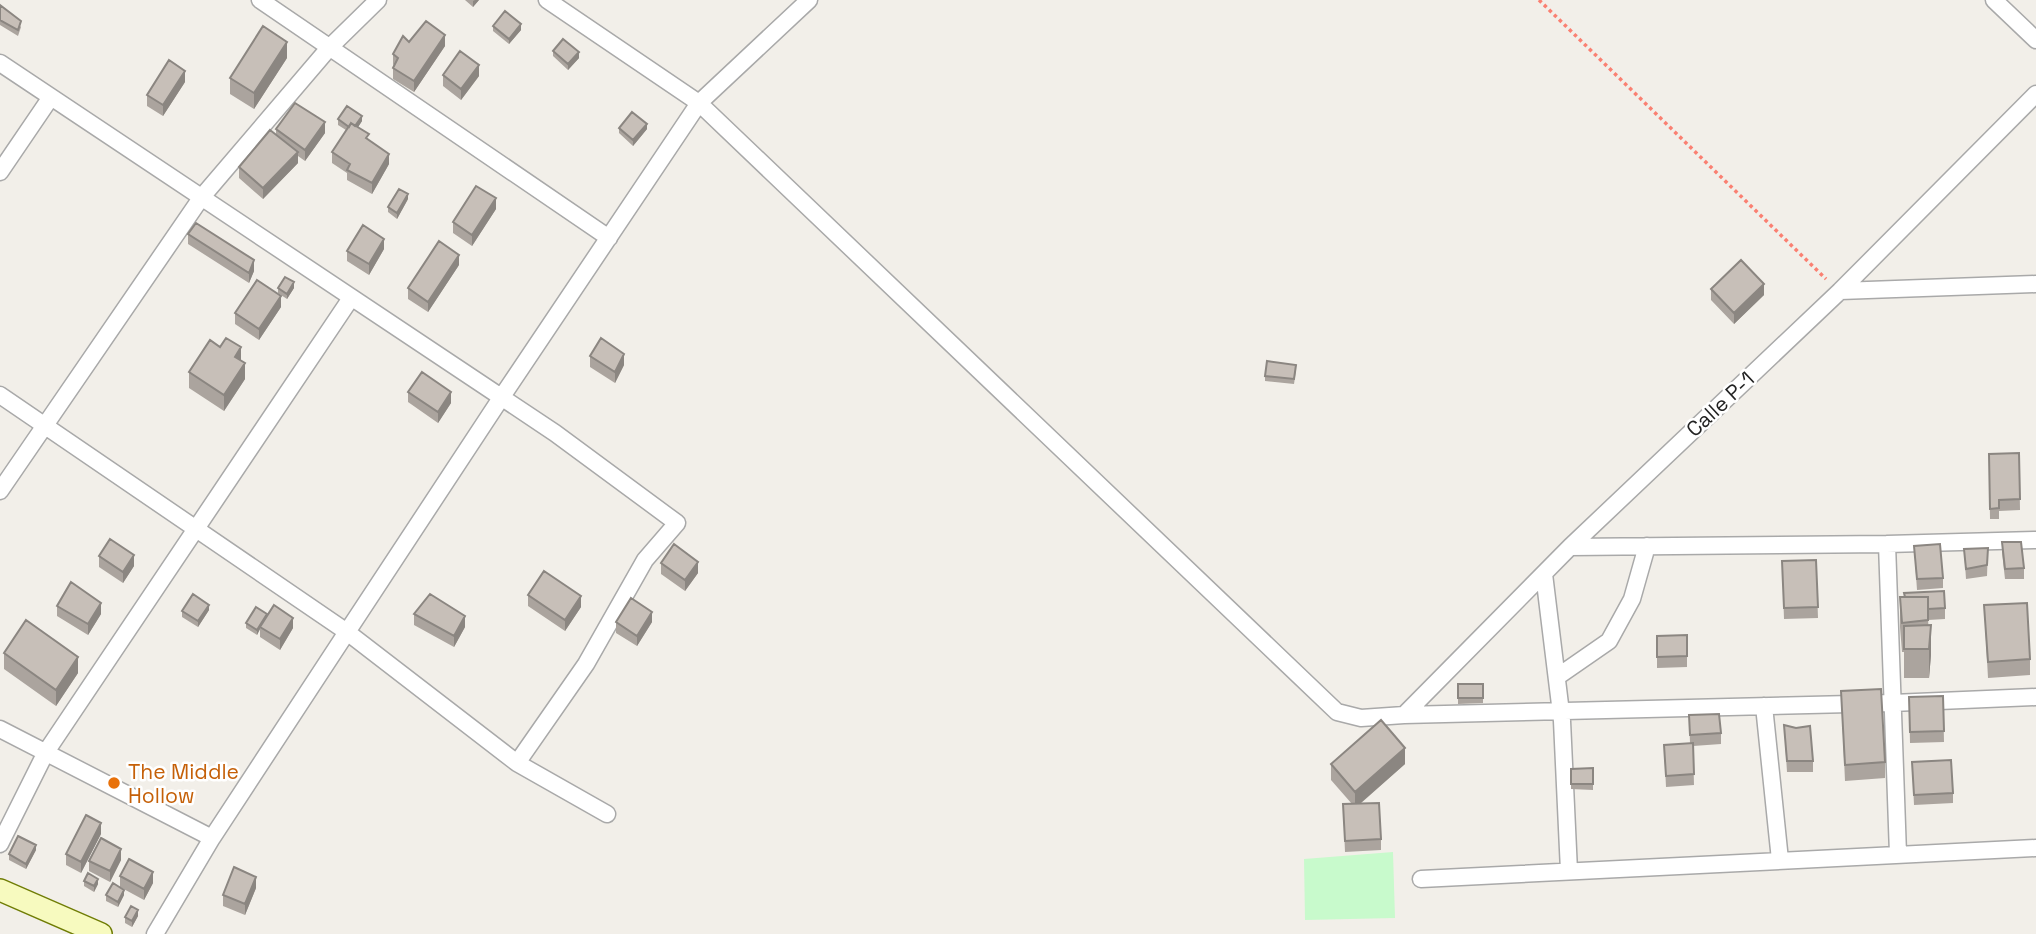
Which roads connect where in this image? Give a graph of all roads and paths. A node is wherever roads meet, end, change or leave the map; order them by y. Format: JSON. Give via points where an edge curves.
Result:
{"nodes":[{"id":1,"x":260,"y":0,"type":"edge"},
{"id":2,"x":378,"y":0,"type":"edge"},
{"id":3,"x":547,"y":0,"type":"edge"},
{"id":4,"x":809,"y":0,"type":"edge"},
{"id":5,"x":1539,"y":0,"type":"edge"},
{"id":6,"x":1994,"y":0,"type":"edge"},
{"id":7,"x":2036,"y":40,"type":"edge"},
{"id":8,"x":329,"y":48,"type":"junction"},
{"id":9,"x":0,"y":63,"type":"edge"},
{"id":10,"x":2036,"y":94,"type":"edge"},
{"id":11,"x":51,"y":97,"type":"junction"},
{"id":12,"x":699,"y":103,"type":"junction"},
{"id":13,"x":0,"y":172,"type":"edge"},
{"id":14,"x":201,"y":198,"type":"junction"},
{"id":15,"x":609,"y":237,"type":"junction"},
{"id":16,"x":2036,"y":284,"type":"edge"},
{"id":17,"x":1840,"y":291,"type":"junction"},
{"id":18,"x":351,"y":298,"type":"junction"},
{"id":19,"x":0,"y":395,"type":"edge"},
{"id":20,"x":501,"y":398,"type":"junction"},
{"id":21,"x":44,"y":425,"type":"junction"},
{"id":22,"x":0,"y":491,"type":"edge"},
{"id":23,"x":196,"y":529,"type":"junction"},
{"id":24,"x":2036,"y":540,"type":"edge"},
{"id":25,"x":1887,"y":544,"type":"junction"},
{"id":26,"x":1647,"y":546,"type":"junction"},
{"id":27,"x":1570,"y":547,"type":"junction"},
{"id":28,"x":1544,"y":574,"type":"junction"},
{"id":29,"x":346,"y":632,"type":"junction"},
{"id":30,"x":1557,"y":677,"type":"junction"},
{"id":31,"x":2036,"y":697,"type":"edge"},
{"id":32,"x":1892,"y":703,"type":"junction"},
{"id":33,"x":1764,"y":706,"type":"junction"},
{"id":34,"x":1561,"y":711,"type":"junction"},
{"id":35,"x":1404,"y":715,"type":"junction"},
{"id":36,"x":0,"y":729,"type":"edge"},
{"id":37,"x":46,"y":752,"type":"junction"},
{"id":38,"x":517,"y":763,"type":"junction"},
{"id":39,"x":607,"y":814,"type":"dead end"},
{"id":40,"x":212,"y":838,"type":"junction"},
{"id":41,"x":0,"y":844,"type":"edge"},
{"id":42,"x":2036,"y":848,"type":"edge"},
{"id":43,"x":1898,"y":854,"type":"junction"},
{"id":44,"x":1780,"y":860,"type":"junction"},
{"id":45,"x":1569,"y":872,"type":"junction"},
{"id":46,"x":1421,"y":879,"type":"dead end"},
{"id":47,"x":0,"y":890,"type":"edge"},
{"id":48,"x":101,"y":934,"type":"edge"},
{"id":49,"x":155,"y":934,"type":"edge"}],
"edges":[{"from":1,"to":8,"type":"street"},
{"from":2,"to":8,"type":"street"},
{"from":3,"to":12,"type":"street"},
{"from":4,"to":12,"type":"street"},
{"from":5,"to":17,"type":"path"},
{"from":6,"to":7,"type":"street"},
{"from":8,"to":14,"type":"street"},
{"from":8,"to":15,"type":"street"},
{"from":9,"to":11,"type":"street"},
{"from":10,"to":17,"type":"street","name":"Calle P-1"},
{"from":11,"to":13,"type":"street"},
{"from":11,"to":14,"type":"street"},
{"from":12,"to":15,"type":"street"},
{"from":12,"to":35,"type":"street","via":[[1337,712],[1361,718]]},
{"from":14,"to":18,"type":"street"},
{"from":14,"to":21,"type":"street"},
{"from":15,"to":20,"type":"street"},
{"from":16,"to":17,"type":"street"},
{"from":17,"to":27,"type":"street","name":"Calle P-1"},
{"from":18,"to":20,"type":"street"},
{"from":18,"to":23,"type":"street"},
{"from":19,"to":21,"type":"street"},
{"from":20,"to":29,"type":"street"},
{"from":20,"to":38,"type":"street","via":[[677,523],[645,560],[586,664]]},
{"from":21,"to":22,"type":"street"},
{"from":21,"to":23,"type":"street"},
{"from":23,"to":29,"type":"street"},
{"from":23,"to":37,"type":"street"},
{"from":24,"to":25,"type":"street"},
{"from":25,"to":26,"type":"street"},
{"from":25,"to":32,"type":"street"},
{"from":26,"to":27,"type":"street"},
{"from":26,"to":30,"type":"street","via":[[1633,599],[1609,641]]},
{"from":27,"to":28,"type":"street","name":"Calle P-1"},
{"from":28,"to":30,"type":"street"},
{"from":28,"to":35,"type":"street","name":"Calle P-1"},
{"from":29,"to":38,"type":"street"},
{"from":29,"to":40,"type":"street"},
{"from":30,"to":34,"type":"street"},
{"from":31,"to":32,"type":"street"},
{"from":32,"to":33,"type":"street"},
{"from":32,"to":43,"type":"street"},
{"from":33,"to":34,"type":"street"},
{"from":33,"to":44,"type":"street"},
{"from":34,"to":35,"type":"street"},
{"from":34,"to":45,"type":"street"},
{"from":36,"to":37,"type":"street"},
{"from":37,"to":40,"type":"street"},
{"from":37,"to":41,"type":"street"},
{"from":38,"to":39,"type":"street"},
{"from":40,"to":49,"type":"street"},
{"from":42,"to":43,"type":"street"},
{"from":43,"to":44,"type":"street"},
{"from":44,"to":45,"type":"street"},
{"from":45,"to":46,"type":"street"},
{"from":47,"to":48,"type":"main road"}]}
